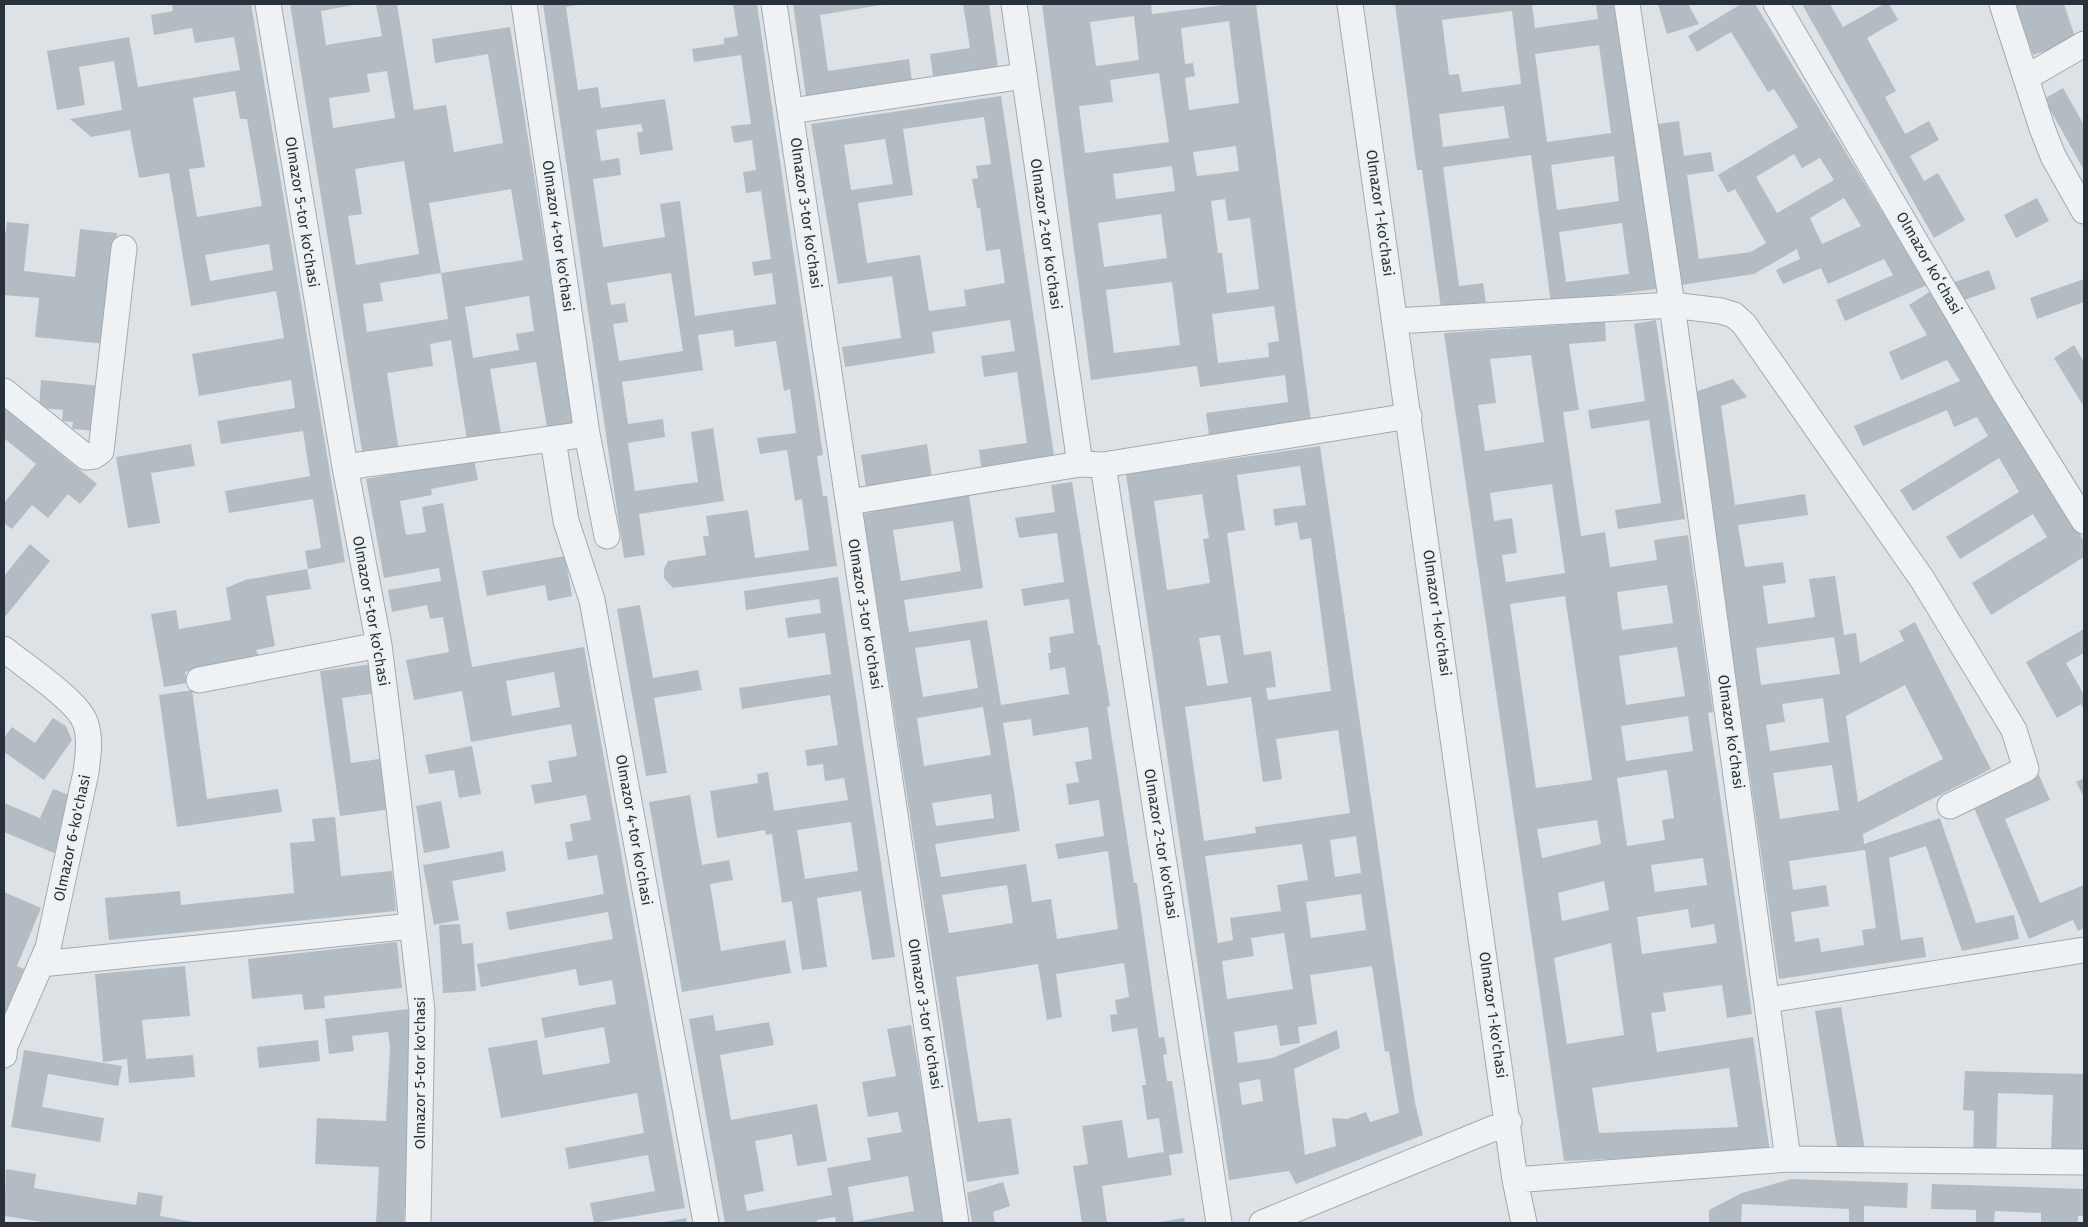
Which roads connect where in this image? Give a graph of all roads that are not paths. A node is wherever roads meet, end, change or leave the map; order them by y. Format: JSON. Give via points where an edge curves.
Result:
{"nodes":[{"id":1,"x":268,"y":4,"type":"edge"},
{"id":2,"x":524,"y":4,"type":"edge"},
{"id":3,"x":774,"y":4,"type":"edge"},
{"id":4,"x":1014,"y":4,"type":"edge"},
{"id":5,"x":1350,"y":4,"type":"edge"},
{"id":6,"x":1627,"y":4,"type":"edge"},
{"id":7,"x":1776,"y":4,"type":"edge"},
{"id":8,"x":2002,"y":4,"type":"edge"},
{"id":9,"x":2084,"y":44,"type":"edge"},
{"id":10,"x":1023,"y":76,"type":"junction"},
{"id":11,"x":2027,"y":77,"type":"junction"},
{"id":12,"x":791,"y":111,"type":"junction"},
{"id":13,"x":2084,"y":211,"type":"edge"},
{"id":14,"x":124,"y":248,"type":"dead end"},
{"id":15,"x":1672,"y":305,"type":"junction"},
{"id":16,"x":1395,"y":321,"type":"junction"},
{"id":17,"x":4,"y":391,"type":"edge"},
{"id":18,"x":1409,"y":416,"type":"junction"},
{"id":19,"x":587,"y":434,"type":"junction"},
{"id":20,"x":554,"y":440,"type":"junction"},
{"id":21,"x":1092,"y":465,"type":"junction"},
{"id":22,"x":345,"y":467,"type":"junction"},
{"id":23,"x":849,"y":502,"type":"junction"},
{"id":24,"x":2084,"y":521,"type":"edge"},
{"id":25,"x":607,"y":536,"type":"dead end"},
{"id":26,"x":379,"y":645,"type":"junction"},
{"id":27,"x":4,"y":649,"type":"edge"},
{"id":28,"x":199,"y":680,"type":"dead end"},
{"id":29,"x":1950,"y":806,"type":"dead end"},
{"id":30,"x":412,"y":926,"type":"junction"},
{"id":31,"x":2084,"y":950,"type":"edge"},
{"id":32,"x":41,"y":964,"type":"junction"},
{"id":33,"x":1768,"y":1000,"type":"junction"},
{"id":34,"x":4,"y":1055,"type":"edge"},
{"id":35,"x":1508,"y":1122,"type":"junction"},
{"id":36,"x":1788,"y":1159,"type":"junction"},
{"id":37,"x":2084,"y":1162,"type":"edge"},
{"id":38,"x":1515,"y":1180,"type":"junction"},
{"id":39,"x":418,"y":1223,"type":"edge"},
{"id":40,"x":706,"y":1223,"type":"edge"},
{"id":41,"x":956,"y":1223,"type":"edge"},
{"id":42,"x":1219,"y":1223,"type":"edge"},
{"id":43,"x":1262,"y":1223,"type":"edge"},
{"id":44,"x":1524,"y":1223,"type":"edge"}],
"edges":[{"from":1,"to":22,"type":"street","name":"Olmazor 5-tor ko'chasi"},
{"from":2,"to":19,"type":"street","name":"Olmazor 4-tor ko'chasi"},
{"from":3,"to":12,"type":"street","name":"Olmazor 3-tor ko'chasi"},
{"from":4,"to":10,"type":"street","name":"Olmazor 2-tor ko'chasi"},
{"from":5,"to":16,"type":"street","name":"Olmazor 1-ko'chasi"},
{"from":6,"to":15,"type":"street","name":"Olmazor koʻchasi"},
{"from":7,"to":24,"type":"street","name":"Olmazor koʻchasi","via":[[2005,394]]},
{"from":8,"to":11,"type":"street"},
{"from":9,"to":11,"type":"street"},
{"from":10,"to":12,"type":"street"},
{"from":10,"to":21,"type":"street","name":"Olmazor 2-tor ko'chasi"},
{"from":11,"to":13,"type":"street","via":[[2029,92],[2053,156]]},
{"from":12,"to":23,"type":"street","name":"Olmazor 3-tor ko'chasi"},
{"from":14,"to":17,"type":"street","via":[[101,451],[86,457]]},
{"from":15,"to":16,"type":"street"},
{"from":15,"to":29,"type":"street","via":[[1721,311],[1734,315],[1744,324],[1922,579],[2014,730],[2026,769]]},
{"from":15,"to":33,"type":"street","name":"Olmazor koʻchasi"},
{"from":16,"to":18,"type":"street","name":"Olmazor 1-ko'chasi"},
{"from":18,"to":21,"type":"street"},
{"from":18,"to":35,"type":"street","name":"Olmazor 1-ko'chasi"},
{"from":19,"to":20,"type":"street"},
{"from":19,"to":25,"type":"street","name":"Olmazor 4-tor ko'chasi"},
{"from":20,"to":22,"type":"street"},
{"from":20,"to":40,"type":"street","name":"Olmazor 4-tor ko'chasi","via":[[566,521],[592,600]]},
{"from":21,"to":23,"type":"street"},
{"from":21,"to":42,"type":"street","name":"Olmazor 2-tor ko'chasi"},
{"from":22,"to":26,"type":"street","name":"Olmazor 5-tor ko'chasi"},
{"from":23,"to":41,"type":"street","name":"Olmazor 3-tor ko'chasi"},
{"from":26,"to":28,"type":"street"},
{"from":26,"to":30,"type":"street","name":"Olmazor 5-tor ko'chasi"},
{"from":27,"to":32,"type":"street","name":"Olmazor 6-ko'chasi","via":[[68,701],[85,721],[89,744],[86,772],[48,948]]},
{"from":30,"to":32,"type":"street"},
{"from":30,"to":39,"type":"street","name":"Olmazor 5-tor ko'chasi","via":[[422,1011]]},
{"from":31,"to":33,"type":"street"},
{"from":32,"to":34,"type":"street","name":"Olmazor 6-ko'chasi"},
{"from":33,"to":36,"type":"street","name":"Olmazor koʻchasi"},
{"from":35,"to":38,"type":"street","name":"Olmazor 1-ko'chasi"},
{"from":35,"to":43,"type":"street"},
{"from":36,"to":37,"type":"street"},
{"from":36,"to":38,"type":"street"},
{"from":38,"to":44,"type":"street","name":"Olmazor 1-ko'chasi"}]}
